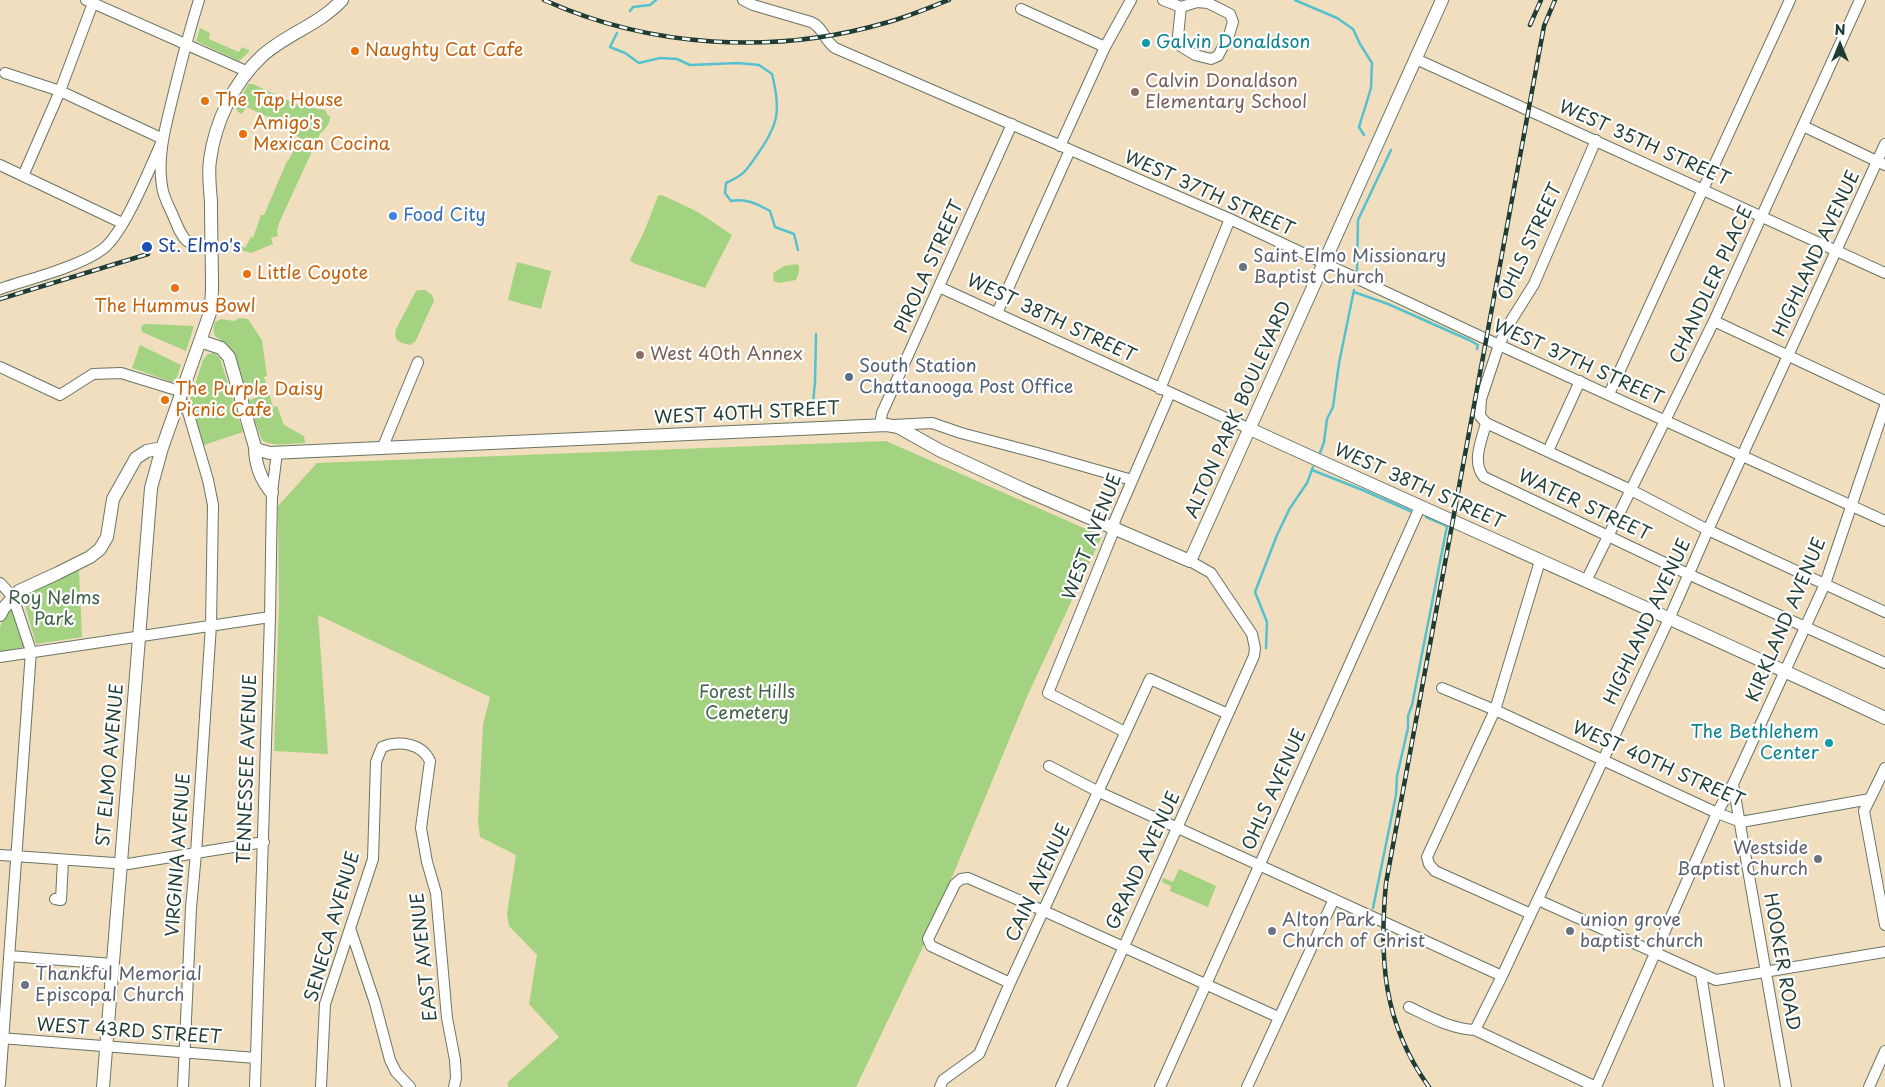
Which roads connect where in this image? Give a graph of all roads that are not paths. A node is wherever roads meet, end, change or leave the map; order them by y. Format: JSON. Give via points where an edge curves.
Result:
{"nodes":[{"id":1,"x":199,"y":0,"type":"edge"},
{"id":2,"x":342,"y":0,"type":"edge"},
{"id":3,"x":743,"y":0,"type":"edge"},
{"id":4,"x":1131,"y":0,"type":"edge"},
{"id":5,"x":1163,"y":0,"type":"edge"},
{"id":6,"x":1442,"y":0,"type":"edge"},
{"id":7,"x":1790,"y":0,"type":"edge"},
{"id":8,"x":1860,"y":0,"type":"edge"},
{"id":9,"x":90,"y":2,"type":"edge"},
{"id":10,"x":1181,"y":7,"type":"junction"},
{"id":11,"x":1021,"y":8,"type":"dead end"},
{"id":12,"x":186,"y":44,"type":"junction"},
{"id":13,"x":1105,"y":47,"type":"junction"},
{"id":14,"x":1416,"y":59,"type":"junction"},
{"id":15,"x":246,"y":72,"type":"junction"},
{"id":16,"x":6,"y":73,"type":"dead end"},
{"id":17,"x":60,"y":91,"type":"junction"},
{"id":18,"x":1012,"y":124,"type":"junction"},
{"id":19,"x":1803,"y":126,"type":"junction"},
{"id":20,"x":163,"y":138,"type":"junction"},
{"id":21,"x":1596,"y":140,"type":"junction"},
{"id":22,"x":1885,"y":144,"type":"edge"},
{"id":23,"x":1060,"y":146,"type":"junction"},
{"id":24,"x":1070,"y":150,"type":"junction"},
{"id":25,"x":1881,"y":163,"type":"edge"},
{"id":26,"x":0,"y":165,"type":"edge"},
{"id":27,"x":23,"y":176,"type":"junction"},
{"id":28,"x":1703,"y":188,"type":"junction"},
{"id":29,"x":1762,"y":216,"type":"junction"},
{"id":30,"x":1230,"y":220,"type":"junction"},
{"id":31,"x":122,"y":223,"type":"junction"},
{"id":32,"x":212,"y":246,"type":"junction"},
{"id":33,"x":1836,"y":250,"type":"junction"},
{"id":34,"x":1324,"y":264,"type":"junction"},
{"id":35,"x":1885,"y":272,"type":"edge"},
{"id":36,"x":939,"y":287,"type":"junction"},
{"id":37,"x":0,"y":289,"type":"edge"},
{"id":38,"x":998,"y":313,"type":"junction"},
{"id":39,"x":1714,"y":321,"type":"junction"},
{"id":40,"x":200,"y":340,"type":"junction"},
{"id":41,"x":1499,"y":345,"type":"junction"},
{"id":42,"x":1788,"y":356,"type":"junction"},
{"id":43,"x":418,"y":362,"type":"dead end"},
{"id":44,"x":0,"y":367,"type":"edge"},
{"id":45,"x":1580,"y":381,"type":"junction"},
{"id":46,"x":1160,"y":389,"type":"junction"},
{"id":47,"x":1170,"y":393,"type":"junction"},
{"id":48,"x":1608,"y":394,"type":"junction"},
{"id":49,"x":181,"y":397,"type":"junction"},
{"id":50,"x":1885,"y":401,"type":"edge"},
{"id":51,"x":1885,"y":406,"type":"edge"},
{"id":52,"x":1483,"y":419,"type":"junction"},
{"id":53,"x":1665,"y":421,"type":"junction"},
{"id":54,"x":884,"y":425,"type":"junction"},
{"id":55,"x":1250,"y":429,"type":"junction"},
{"id":56,"x":256,"y":447,"type":"junction"},
{"id":57,"x":162,"y":448,"type":"junction"},
{"id":58,"x":382,"y":449,"type":"junction"},
{"id":59,"x":1548,"y":451,"type":"junction"},
{"id":60,"x":277,"y":452,"type":"junction"},
{"id":61,"x":1742,"y":456,"type":"junction"},
{"id":62,"x":1132,"y":480,"type":"junction"},
{"id":63,"x":1631,"y":490,"type":"junction"},
{"id":64,"x":272,"y":493,"type":"junction"},
{"id":65,"x":1851,"y":505,"type":"junction"},
{"id":66,"x":1420,"y":507,"type":"junction"},
{"id":67,"x":1885,"y":521,"type":"edge"},
{"id":68,"x":1113,"y":528,"type":"junction"},
{"id":69,"x":1708,"y":530,"type":"junction"},
{"id":70,"x":1609,"y":536,"type":"junction"},
{"id":71,"x":1190,"y":561,"type":"junction"},
{"id":72,"x":1540,"y":561,"type":"junction"},
{"id":73,"x":1688,"y":574,"type":"junction"},
{"id":74,"x":1586,"y":581,"type":"junction"},
{"id":75,"x":0,"y":583,"type":"edge"},
{"id":76,"x":1825,"y":584,"type":"junction"},
{"id":77,"x":13,"y":597,"type":"junction"},
{"id":78,"x":1885,"y":612,"type":"edge"},
{"id":79,"x":0,"y":615,"type":"edge"},
{"id":80,"x":270,"y":617,"type":"junction"},
{"id":81,"x":1669,"y":619,"type":"junction"},
{"id":82,"x":210,"y":625,"type":"junction"},
{"id":83,"x":1805,"y":626,"type":"junction"},
{"id":84,"x":139,"y":637,"type":"junction"},
{"id":85,"x":1255,"y":648,"type":"joint"},
{"id":86,"x":31,"y":651,"type":"junction"},
{"id":87,"x":0,"y":657,"type":"edge"},
{"id":88,"x":1885,"y":663,"type":"edge"},
{"id":89,"x":1785,"y":670,"type":"junction"},
{"id":90,"x":1442,"y":688,"type":"dead end"},
{"id":91,"x":1495,"y":710,"type":"junction"},
{"id":92,"x":1228,"y":714,"type":"junction"},
{"id":93,"x":1885,"y":718,"type":"edge"},
{"id":94,"x":1126,"y":732,"type":"junction"},
{"id":95,"x":382,"y":747,"type":"joint"},
{"id":96,"x":1602,"y":760,"type":"junction"},
{"id":97,"x":1049,"y":766,"type":"dead end"},
{"id":98,"x":1885,"y":768,"type":"edge"},
{"id":99,"x":1733,"y":784,"type":"junction"},
{"id":100,"x":1099,"y":792,"type":"junction"},
{"id":101,"x":1870,"y":800,"type":"junction"},
{"id":102,"x":1717,"y":813,"type":"junction"},
{"id":103,"x":1741,"y":822,"type":"junction"},
{"id":104,"x":1178,"y":827,"type":"junction"},
{"id":105,"x":264,"y":842,"type":"junction"},
{"id":106,"x":196,"y":853,"type":"junction"},
{"id":107,"x":0,"y":855,"type":"edge"},
{"id":108,"x":17,"y":856,"type":"junction"},
{"id":109,"x":63,"y":860,"type":"junction"},
{"id":110,"x":121,"y":864,"type":"junction"},
{"id":111,"x":1260,"y":865,"type":"junction"},
{"id":112,"x":55,"y":899,"type":"dead end"},
{"id":113,"x":1334,"y":899,"type":"junction"},
{"id":114,"x":1538,"y":900,"type":"junction"},
{"id":115,"x":1044,"y":911,"type":"junction"},
{"id":116,"x":1531,"y":914,"type":"junction"},
{"id":117,"x":1885,"y":925,"type":"edge"},
{"id":118,"x":350,"y":928,"type":"junction"},
{"id":119,"x":1123,"y":947,"type":"junction"},
{"id":120,"x":1885,"y":952,"type":"edge"},
{"id":121,"x":1657,"y":953,"type":"junction"},
{"id":122,"x":10,"y":956,"type":"junction"},
{"id":123,"x":113,"y":964,"type":"junction"},
{"id":124,"x":1766,"y":972,"type":"junction"},
{"id":125,"x":1701,"y":974,"type":"junction"},
{"id":126,"x":1502,"y":976,"type":"junction"},
{"id":127,"x":1010,"y":983,"type":"junction"},
{"id":128,"x":1205,"y":984,"type":"junction"},
{"id":129,"x":1409,"y":1007,"type":"dead end"},
{"id":130,"x":1278,"y":1018,"type":"junction"},
{"id":131,"x":1475,"y":1030,"type":"junction"},
{"id":132,"x":2,"y":1038,"type":"edge"},
{"id":133,"x":106,"y":1046,"type":"junction"},
{"id":134,"x":1885,"y":1050,"type":"edge"},
{"id":135,"x":185,"y":1052,"type":"junction"},
{"id":136,"x":256,"y":1058,"type":"junction"},
{"id":137,"x":0,"y":1084,"type":"edge"},
{"id":138,"x":103,"y":1087,"type":"edge"},
{"id":139,"x":183,"y":1087,"type":"edge"},
{"id":140,"x":255,"y":1087,"type":"edge"},
{"id":141,"x":321,"y":1087,"type":"edge"},
{"id":142,"x":410,"y":1087,"type":"edge"},
{"id":143,"x":454,"y":1087,"type":"edge"},
{"id":144,"x":940,"y":1087,"type":"edge"},
{"id":145,"x":1061,"y":1087,"type":"edge"},
{"id":146,"x":1160,"y":1087,"type":"edge"},
{"id":147,"x":1247,"y":1087,"type":"edge"},
{"id":148,"x":1596,"y":1087,"type":"edge"},
{"id":149,"x":1719,"y":1087,"type":"edge"},
{"id":150,"x":1786,"y":1087,"type":"edge"},
{"id":151,"x":1869,"y":1087,"type":"edge"}],
"edges":[{"from":1,"to":12,"type":"street"},
{"from":2,"to":15,"type":"main road","via":[[313,24],[272,49]]},
{"from":3,"to":18,"type":"street","name":"WEST 37TH STREET","via":[[811,22],[819,26],[828,43],[835,48]]},
{"from":4,"to":13,"type":"street"},
{"from":5,"to":10,"type":"street"},
{"from":6,"to":14,"type":"main road","name":"ALTON PARK BOULEVARD"},
{"from":7,"to":28,"type":"street"},
{"from":8,"to":19,"type":"street","name":"CHANDLER PLACE"},
{"from":9,"to":12,"type":"street"},
{"from":9,"to":17,"type":"street"},
{"from":10,"to":10,"type":"street","via":[[1179,45],[1211,60],[1218,56],[1231,29],[1230,14],[1197,2]]},
{"from":11,"to":13,"type":"street"},
{"from":12,"to":15,"type":"street"},
{"from":12,"to":20,"type":"street"},
{"from":13,"to":23,"type":"street"},
{"from":14,"to":21,"type":"street","name":"WEST 35TH STREET"},
{"from":14,"to":34,"type":"main road","name":"ALTON PARK BOULEVARD"},
{"from":15,"to":32,"type":"main road","via":[[230,98],[210,159]]},
{"from":16,"to":17,"type":"street"},
{"from":17,"to":20,"type":"street"},
{"from":17,"to":27,"type":"street"},
{"from":18,"to":23,"type":"street","name":"WEST 37TH STREET"},
{"from":18,"to":36,"type":"street","name":"PIROLA STREET"},
{"from":19,"to":25,"type":"street"},
{"from":19,"to":29,"type":"street","name":"CHANDLER PLACE"},
{"from":20,"to":31,"type":"street"},
{"from":20,"to":32,"type":"street","via":[[160,154],[162,187],[181,236],[191,244]]},
{"from":21,"to":28,"type":"street","name":"WEST 35TH STREET"},
{"from":21,"to":41,"type":"street","name":"OHLS STREET","via":[[1534,284]]},
{"from":22,"to":25,"type":"street","name":"HIGHLAND AVENUE"},
{"from":23,"to":24,"type":"street","name":"WEST 37TH STREET"},
{"from":24,"to":30,"type":"street","name":"WEST 37TH STREET"},
{"from":24,"to":38,"type":"street"},
{"from":25,"to":33,"type":"street","name":"HIGHLAND AVENUE"},
{"from":26,"to":27,"type":"street"},
{"from":27,"to":31,"type":"street"},
{"from":28,"to":29,"type":"street","name":"WEST 35TH STREET"},
{"from":28,"to":48,"type":"street"},
{"from":29,"to":33,"type":"street","name":"WEST 35TH STREET"},
{"from":29,"to":39,"type":"street","name":"CHANDLER PLACE"},
{"from":30,"to":34,"type":"street","name":"WEST 37TH STREET"},
{"from":30,"to":46,"type":"street"},
{"from":31,"to":37,"type":"street","via":[[104,248],[91,256]]},
{"from":32,"to":40,"type":"main road","via":[[211,307]]},
{"from":33,"to":35,"type":"street","name":"WEST 35TH STREET"},
{"from":33,"to":42,"type":"street","name":"HIGHLAND AVENUE"},
{"from":34,"to":41,"type":"street","name":"WEST 37TH STREET"},
{"from":34,"to":55,"type":"main road","name":"ALTON PARK BOULEVARD"},
{"from":36,"to":38,"type":"street","name":"WEST 38TH STREET"},
{"from":36,"to":54,"type":"street","name":"PIROLA STREET","via":[[882,413]]},
{"from":38,"to":46,"type":"street","name":"WEST 38TH STREET"},
{"from":39,"to":42,"type":"street"},
{"from":39,"to":53,"type":"street","name":"CHANDLER PLACE"},
{"from":40,"to":49,"type":"main road"},
{"from":40,"to":56,"type":"main road","via":[[221,348],[229,357]]},
{"from":41,"to":45,"type":"street","name":"WEST 37TH STREET"},
{"from":41,"to":52,"type":"street","name":"OHLS STREET","via":[[1482,399]]},
{"from":42,"to":50,"type":"street"},
{"from":42,"to":61,"type":"street","name":"HIGHLAND AVENUE"},
{"from":43,"to":58,"type":"street"},
{"from":44,"to":49,"type":"street","via":[[60,395],[93,374],[121,373]]},
{"from":45,"to":48,"type":"street","name":"WEST 37TH STREET"},
{"from":45,"to":59,"type":"street"},
{"from":46,"to":47,"type":"street","name":"WEST 38TH STREET"},
{"from":47,"to":55,"type":"street","name":"WEST 38TH STREET"},
{"from":47,"to":62,"type":"street","name":"WEST AVENUE"},
{"from":48,"to":53,"type":"street","name":"WEST 37TH STREET"},
{"from":49,"to":57,"type":"main road","name":"ST ELMO AVENUE"},
{"from":49,"to":82,"type":"street","name":"VIRGINIA AVENUE","via":[[186,405],[213,505]]},
{"from":51,"to":65,"type":"street","name":"KIRKLAND AVENUE"},
{"from":52,"to":59,"type":"street","name":"WATER STREET"},
{"from":52,"to":70,"type":"street","name":"WATER STREET","via":[[1477,462],[1484,477]]},
{"from":53,"to":61,"type":"street","name":"WEST 37TH STREET"},
{"from":53,"to":63,"type":"street","name":"CHANDLER PLACE"},
{"from":54,"to":58,"type":"main road","name":"WEST 40TH STREET"},
{"from":54,"to":62,"type":"street","via":[[932,423]]},
{"from":54,"to":68,"type":"main road","name":"WEST 40TH STREET","via":[[898,427],[965,462]]},
{"from":55,"to":66,"type":"main road","name":"WEST 38TH STREET"},
{"from":55,"to":71,"type":"main road","name":"ALTON PARK BOULEVARD"},
{"from":56,"to":60,"type":"main road","name":"WEST 40TH STREET","via":[[264,452]]},
{"from":56,"to":64,"type":"main road","via":[[259,470]]},
{"from":57,"to":77,"type":"main road","via":[[147,451],[136,458],[113,499],[107,537],[100,549]]},
{"from":57,"to":84,"type":"main road","name":"ST ELMO AVENUE","via":[[151,488]]},
{"from":58,"to":60,"type":"main road","name":"WEST 40TH STREET"},
{"from":59,"to":63,"type":"street","name":"WATER STREET"},
{"from":60,"to":64,"type":"street","name":"TENNESSEE AVENUE"},
{"from":61,"to":65,"type":"street","name":"WEST 37TH STREET"},
{"from":61,"to":69,"type":"street","name":"HIGHLAND AVENUE"},
{"from":62,"to":68,"type":"street","name":"WEST AVENUE"},
{"from":63,"to":69,"type":"street","name":"WATER STREET"},
{"from":63,"to":70,"type":"street","name":"CHANDLER PLACE"},
{"from":64,"to":80,"type":"street","name":"TENNESSEE AVENUE"},
{"from":65,"to":67,"type":"street","name":"WEST 37TH STREET"},
{"from":65,"to":76,"type":"street","name":"KIRKLAND AVENUE"},
{"from":66,"to":72,"type":"main road","name":"WEST 38TH STREET"},
{"from":66,"to":111,"type":"street","name":"OHLS AVENUE"},
{"from":68,"to":71,"type":"main road","name":"WEST 40TH STREET"},
{"from":68,"to":94,"type":"street","name":"WEST AVENUE","via":[[1048,693]]},
{"from":69,"to":73,"type":"street","name":"HIGHLAND AVENUE"},
{"from":69,"to":76,"type":"street","name":"WATER STREET"},
{"from":70,"to":73,"type":"street","name":"WATER STREET"},
{"from":70,"to":74,"type":"street","name":"CHANDLER PLACE"},
{"from":71,"to":85,"type":"street","name":"WEST 40TH STREET","via":[[1211,573],[1252,634]]},
{"from":72,"to":74,"type":"main road","name":"WEST 38TH STREET"},
{"from":72,"to":91,"type":"street"},
{"from":73,"to":81,"type":"street","name":"HIGHLAND AVENUE"},
{"from":73,"to":83,"type":"street","name":"WATER STREET"},
{"from":74,"to":81,"type":"main road","name":"WEST 38TH STREET"},
{"from":75,"to":77,"type":"street"},
{"from":76,"to":78,"type":"street","name":"WATER STREET"},
{"from":76,"to":83,"type":"street","name":"KIRKLAND AVENUE"},
{"from":77,"to":79,"type":"main road"},
{"from":77,"to":86,"type":"street"},
{"from":80,"to":82,"type":"street"},
{"from":80,"to":105,"type":"street","name":"TENNESSEE AVENUE"},
{"from":81,"to":89,"type":"main road","name":"WEST 38TH STREET"},
{"from":81,"to":96,"type":"street","name":"HIGHLAND AVENUE"},
{"from":82,"to":84,"type":"street"},
{"from":82,"to":106,"type":"street","name":"VIRGINIA AVENUE"},
{"from":83,"to":88,"type":"street","name":"WATER STREET"},
{"from":83,"to":89,"type":"street","name":"KIRKLAND AVENUE"},
{"from":84,"to":86,"type":"street"},
{"from":84,"to":110,"type":"main road","name":"ST ELMO AVENUE"},
{"from":85,"to":92,"type":"street","name":"GRAND AVENUE"},
{"from":86,"to":87,"type":"street"},
{"from":86,"to":108,"type":"street"},
{"from":89,"to":93,"type":"main road","name":"WEST 38TH STREET"},
{"from":89,"to":99,"type":"street","name":"KIRKLAND AVENUE"},
{"from":90,"to":91,"type":"street","name":"WEST 40TH STREET"},
{"from":91,"to":96,"type":"street","name":"WEST 40TH STREET"},
{"from":91,"to":116,"type":"street","via":[[1427,857],[1435,871]]},
{"from":92,"to":94,"type":"street","name":"CAIN AVENUE","via":[[1150,679]]},
{"from":92,"to":104,"type":"street","name":"GRAND AVENUE"},
{"from":94,"to":100,"type":"street","name":"CAIN AVENUE"},
{"from":95,"to":118,"type":"street","name":"SENECA AVENUE","via":[[376,762],[373,859]]},
{"from":95,"to":143,"type":"street","name":"EAST AVENUE","via":[[392,743],[413,746],[424,752],[430,761],[421,828],[436,893],[447,1018],[455,1060]]},
{"from":96,"to":102,"type":"street","name":"WEST 40TH STREET"},
{"from":96,"to":114,"type":"street","name":"HIGHLAND AVENUE"},
{"from":97,"to":100,"type":"street"},
{"from":98,"to":101,"type":"street"},
{"from":99,"to":102,"type":"street","name":"KIRKLAND AVENUE"},
{"from":99,"to":103,"type":"street","name":"HOOKER ROAD"},
{"from":100,"to":104,"type":"street"},
{"from":100,"to":115,"type":"street","name":"CAIN AVENUE"},
{"from":101,"to":103,"type":"street","name":"WEST 40TH STREET"},
{"from":101,"to":117,"type":"street","via":[[1864,810]]},
{"from":102,"to":103,"type":"street","name":"WEST 40TH STREET"},
{"from":102,"to":121,"type":"street","name":"KIRKLAND AVENUE"},
{"from":103,"to":124,"type":"street","name":"HOOKER ROAD"},
{"from":104,"to":111,"type":"street"},
{"from":104,"to":119,"type":"street","name":"GRAND AVENUE"},
{"from":105,"to":106,"type":"street"},
{"from":105,"to":136,"type":"street","name":"TENNESSEE AVENUE"},
{"from":106,"to":110,"type":"street"},
{"from":106,"to":135,"type":"street","name":"VIRGINIA AVENUE"},
{"from":107,"to":108,"type":"street"},
{"from":108,"to":109,"type":"street"},
{"from":108,"to":122,"type":"street"},
{"from":109,"to":110,"type":"street"},
{"from":109,"to":112,"type":"street","via":[[61,900]]},
{"from":110,"to":123,"type":"main road","name":"ST ELMO AVENUE"},
{"from":111,"to":113,"type":"street"},
{"from":111,"to":128,"type":"street","name":"OHLS AVENUE"},
{"from":113,"to":126,"type":"street"},
{"from":113,"to":130,"type":"street"},
{"from":114,"to":116,"type":"street","name":"HIGHLAND AVENUE"},
{"from":114,"to":121,"type":"street"},
{"from":115,"to":119,"type":"street"},
{"from":115,"to":127,"type":"street","name":"CAIN AVENUE"},
{"from":115,"to":127,"type":"street","via":[[968,878],[961,879],[955,884],[928,939],[931,946]]},
{"from":116,"to":126,"type":"street","name":"HIGHLAND AVENUE"},
{"from":118,"to":141,"type":"street","name":"SENECA AVENUE","via":[[325,1004]]},
{"from":118,"to":142,"type":"street","via":[[376,1004],[390,1060]]},
{"from":119,"to":128,"type":"street"},
{"from":119,"to":145,"type":"street","name":"GRAND AVENUE"},
{"from":120,"to":124,"type":"street"},
{"from":121,"to":125,"type":"street"},
{"from":121,"to":148,"type":"street","name":"KIRKLAND AVENUE"},
{"from":122,"to":123,"type":"street"},
{"from":122,"to":132,"type":"street"},
{"from":123,"to":133,"type":"main road","name":"ST ELMO AVENUE"},
{"from":124,"to":125,"type":"street","via":[[1716,980]]},
{"from":124,"to":150,"type":"street","name":"HOOKER ROAD"},
{"from":125,"to":149,"type":"street"},
{"from":126,"to":131,"type":"street","name":"HIGHLAND AVENUE"},
{"from":127,"to":144,"type":"street","name":"CAIN AVENUE","via":[[979,1054],[943,1080]]},
{"from":128,"to":130,"type":"street"},
{"from":128,"to":146,"type":"street","name":"OHLS AVENUE"},
{"from":129,"to":131,"type":"street","via":[[1448,1025]]},
{"from":130,"to":147,"type":"street"},
{"from":131,"to":148,"type":"street"},
{"from":132,"to":133,"type":"street","name":"WEST 43RD STREET"},
{"from":132,"to":137,"type":"street"},
{"from":133,"to":135,"type":"street","name":"WEST 43RD STREET"},
{"from":133,"to":138,"type":"main road","name":"ST ELMO AVENUE"},
{"from":134,"to":151,"type":"street"},
{"from":135,"to":136,"type":"street","name":"WEST 43RD STREET"},
{"from":135,"to":139,"type":"street","name":"VIRGINIA AVENUE"},
{"from":136,"to":140,"type":"street","name":"TENNESSEE AVENUE"}]}
